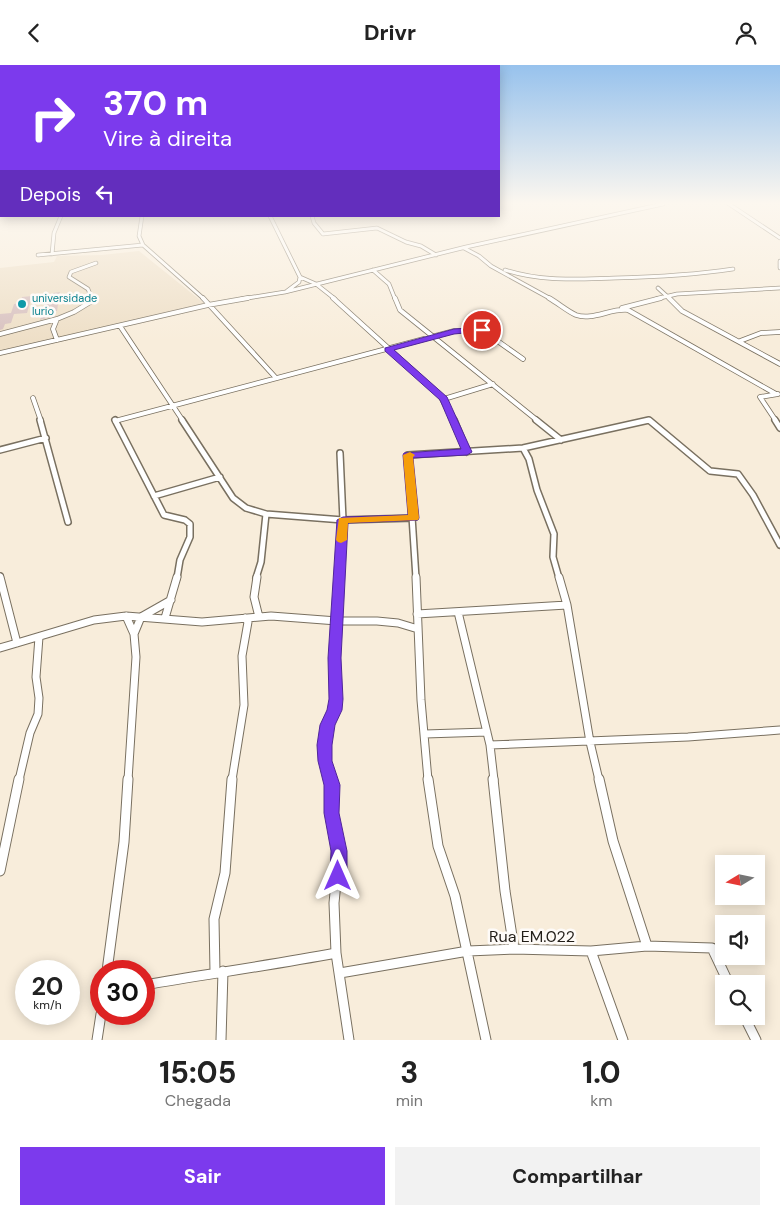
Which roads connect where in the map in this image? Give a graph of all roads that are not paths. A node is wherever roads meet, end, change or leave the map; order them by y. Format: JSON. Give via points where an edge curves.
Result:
{"nodes":[{"id":1,"x":52,"y":250,"type":"edge"},
{"id":2,"x":98,"y":250,"type":"edge"},
{"id":3,"x":148,"y":250,"type":"edge"},
{"id":4,"x":286,"y":250,"type":"edge"},
{"id":5,"x":427,"y":250,"type":"edge"},
{"id":6,"x":458,"y":250,"type":"edge"},
{"id":7,"x":467,"y":250,"type":"edge"},
{"id":8,"x":52,"y":254,"type":"junction"},
{"id":9,"x":38,"y":255,"type":"dead end"},
{"id":10,"x":436,"y":255,"type":"junction"},
{"id":11,"x":780,"y":261,"type":"edge"},
{"id":12,"x":96,"y":263,"type":"dead end"},
{"id":13,"x":780,"y":268,"type":"edge"},
{"id":14,"x":495,"y":269,"type":"junction"},
{"id":15,"x":733,"y":269,"type":"dead end"},
{"id":16,"x":374,"y":270,"type":"junction"},
{"id":17,"x":300,"y":277,"type":"junction"},
{"id":18,"x":316,"y":284,"type":"junction"},
{"id":19,"x":658,"y":288,"type":"dead end"},
{"id":20,"x":780,"y":288,"type":"edge"},
{"id":21,"x":285,"y":292,"type":"junction"},
{"id":22,"x":667,"y":297,"type":"junction"},
{"id":23,"x":208,"y":305,"type":"junction"},
{"id":24,"x":618,"y":309,"type":"junction"},
{"id":25,"x":56,"y":319,"type":"junction"},
{"id":26,"x":120,"y":326,"type":"junction"},
{"id":27,"x":780,"y":332,"type":"edge"},
{"id":28,"x":0,"y":335,"type":"edge"},
{"id":29,"x":434,"y":336,"type":"junction"},
{"id":30,"x":58,"y":340,"type":"junction"},
{"id":31,"x":740,"y":341,"type":"junction"},
{"id":32,"x":388,"y":349,"type":"junction"},
{"id":33,"x":0,"y":353,"type":"edge"},
{"id":34,"x":523,"y":359,"type":"dead end"},
{"id":35,"x":780,"y":363,"type":"edge"},
{"id":36,"x":276,"y":378,"type":"junction"},
{"id":37,"x":493,"y":385,"type":"junction"},
{"id":38,"x":778,"y":394,"type":"edge"},
{"id":39,"x":33,"y":398,"type":"dead end"},
{"id":40,"x":444,"y":399,"type":"junction"},
{"id":41,"x":173,"y":404,"type":"junction"},
{"id":42,"x":780,"y":428,"type":"edge"},
{"id":43,"x":46,"y":438,"type":"junction"},
{"id":44,"x":561,"y":440,"type":"junction"},
{"id":45,"x":523,"y":448,"type":"junction"},
{"id":46,"x":0,"y":450,"type":"edge"},
{"id":47,"x":467,"y":452,"type":"junction"},
{"id":48,"x":340,"y":453,"type":"dead end"},
{"id":49,"x":220,"y":477,"type":"junction"},
{"id":50,"x":154,"y":496,"type":"junction"},
{"id":51,"x":266,"y":514,"type":"junction"},
{"id":52,"x":414,"y":518,"type":"junction"},
{"id":53,"x":343,"y":520,"type":"junction"},
{"id":54,"x":68,"y":522,"type":"dead end"},
{"id":55,"x":780,"y":545,"type":"edge"},
{"id":56,"x":0,"y":575,"type":"edge"},
{"id":57,"x":2,"y":591,"type":"edge"},
{"id":58,"x":171,"y":600,"type":"junction"},
{"id":59,"x":567,"y":605,"type":"junction"},
{"id":60,"x":458,"y":612,"type":"junction"},
{"id":61,"x":417,"y":614,"type":"junction"},
{"id":62,"x":126,"y":616,"type":"junction"},
{"id":63,"x":141,"y":617,"type":"junction"},
{"id":64,"x":259,"y":617,"type":"junction"},
{"id":65,"x":165,"y":618,"type":"junction"},
{"id":66,"x":245,"y":618,"type":"junction"},
{"id":67,"x":336,"y":621,"type":"junction"},
{"id":68,"x":418,"y":629,"type":"junction"},
{"id":69,"x":134,"y":634,"type":"junction"},
{"id":70,"x":39,"y":637,"type":"junction"},
{"id":71,"x":17,"y":643,"type":"junction"},
{"id":72,"x":0,"y":648,"type":"edge"},
{"id":73,"x":780,"y":730,"type":"edge"},
{"id":74,"x":487,"y":732,"type":"junction"},
{"id":75,"x":425,"y":734,"type":"junction"},
{"id":76,"x":590,"y":741,"type":"junction"},
{"id":77,"x":490,"y":745,"type":"junction"},
{"id":78,"x":0,"y":871,"type":"edge"},
{"id":79,"x":647,"y":946,"type":"junction"},
{"id":80,"x":514,"y":949,"type":"junction"},
{"id":81,"x":468,"y":951,"type":"junction"},
{"id":82,"x":591,"y":951,"type":"junction"},
{"id":83,"x":336,"y":953,"type":"junction"},
{"id":84,"x":108,"y":960,"type":"edge"},
{"id":85,"x":219,"y":972,"type":"junction"},
{"id":86,"x":340,"y":973,"type":"junction"},
{"id":87,"x":725,"y":975,"type":"edge"},
{"id":88,"x":155,"y":983,"type":"edge"},
{"id":89,"x":99,"y":1025,"type":"edge"},
{"id":90,"x":748,"y":1025,"type":"edge"},
{"id":91,"x":97,"y":1040,"type":"edge"},
{"id":92,"x":221,"y":1040,"type":"edge"},
{"id":93,"x":349,"y":1040,"type":"edge"},
{"id":94,"x":486,"y":1040,"type":"edge"},
{"id":95,"x":623,"y":1040,"type":"edge"},
{"id":96,"x":756,"y":1040,"type":"edge"}],
"edges":[{"from":1,"to":8,"type":"street"},
{"from":2,"to":8,"type":"street"},
{"from":3,"to":23,"type":"street"},
{"from":4,"to":17,"type":"street"},
{"from":5,"to":10,"type":"street"},
{"from":6,"to":10,"type":"street"},
{"from":7,"to":14,"type":"street"},
{"from":8,"to":9,"type":"street"},
{"from":10,"to":16,"type":"street"},
{"from":11,"to":13,"type":"street"},
{"from":12,"to":25,"type":"street","via":[[71,272],[69,277],[88,289],[92,301]]},
{"from":14,"to":15,"type":"street","via":[[527,277],[560,280],[685,276]]},
{"from":14,"to":24,"type":"street","via":[[579,317]]},
{"from":16,"to":18,"type":"street"},
{"from":16,"to":29,"type":"street","via":[[390,283],[400,310]]},
{"from":17,"to":18,"type":"street"},
{"from":17,"to":21,"type":"street","via":[[299,282]]},
{"from":18,"to":21,"type":"street"},
{"from":18,"to":32,"type":"street"},
{"from":19,"to":22,"type":"street"},
{"from":20,"to":22,"type":"street"},
{"from":21,"to":23,"type":"street"},
{"from":22,"to":24,"type":"street"},
{"from":22,"to":31,"type":"street","via":[[682,311]]},
{"from":23,"to":26,"type":"street"},
{"from":23,"to":36,"type":"street"},
{"from":24,"to":38,"type":"street","via":[[628,310]]},
{"from":25,"to":28,"type":"street"},
{"from":25,"to":30,"type":"street","via":[[53,329]]},
{"from":26,"to":30,"type":"street"},
{"from":26,"to":41,"type":"street"},
{"from":27,"to":31,"type":"street","via":[[761,333]]},
{"from":29,"to":32,"type":"street"},
{"from":29,"to":34,"type":"street","via":[[482,330]]},
{"from":29,"to":37,"type":"street"},
{"from":30,"to":33,"type":"street"},
{"from":31,"to":35,"type":"street"},
{"from":32,"to":36,"type":"street"},
{"from":32,"to":40,"type":"street"},
{"from":36,"to":41,"type":"street"},
{"from":37,"to":40,"type":"street"},
{"from":37,"to":44,"type":"street"},
{"from":38,"to":42,"type":"street","via":[[760,397]]},
{"from":39,"to":43,"type":"street"},
{"from":40,"to":47,"type":"street"},
{"from":41,"to":49,"type":"street"},
{"from":41,"to":50,"type":"street","via":[[114,421]]},
{"from":43,"to":46,"type":"street"},
{"from":43,"to":54,"type":"street"},
{"from":44,"to":45,"type":"street"},
{"from":44,"to":55,"type":"street","via":[[649,420],[662,435],[700,460],[710,471],[737,473],[749,486]]},
{"from":45,"to":47,"type":"street"},
{"from":45,"to":59,"type":"street","via":[[538,495],[551,522],[553,557]]},
{"from":47,"to":52,"type":"street","via":[[408,455]]},
{"from":48,"to":53,"type":"street"},
{"from":49,"to":50,"type":"street"},
{"from":49,"to":51,"type":"street","via":[[240,507]]},
{"from":50,"to":58,"type":"street","via":[[164,515],[185,521],[191,529]]},
{"from":51,"to":53,"type":"street"},
{"from":51,"to":64,"type":"street","via":[[254,597]]},
{"from":52,"to":53,"type":"street"},
{"from":52,"to":61,"type":"street"},
{"from":53,"to":67,"type":"street"},
{"from":56,"to":57,"type":"street"},
{"from":57,"to":71,"type":"street"},
{"from":58,"to":63,"type":"street"},
{"from":58,"to":65,"type":"street"},
{"from":59,"to":60,"type":"street"},
{"from":59,"to":76,"type":"street"},
{"from":60,"to":61,"type":"street"},
{"from":60,"to":74,"type":"street"},
{"from":61,"to":68,"type":"street"},
{"from":62,"to":63,"type":"street"},
{"from":62,"to":69,"type":"street"},
{"from":62,"to":70,"type":"street","via":[[94,620]]},
{"from":63,"to":65,"type":"street"},
{"from":63,"to":69,"type":"street"},
{"from":64,"to":66,"type":"street"},
{"from":64,"to":67,"type":"street"},
{"from":65,"to":66,"type":"street","via":[[202,622]]},
{"from":66,"to":85,"type":"street","via":[[248,622],[242,656],[244,705],[230,790],[224,873],[214,919]]},
{"from":67,"to":68,"type":"street","via":[[398,623]]},
{"from":67,"to":83,"type":"street","via":[[336,699],[324,745],[339,851],[334,903]]},
{"from":68,"to":75,"type":"street"},
{"from":69,"to":84,"type":"street","via":[[136,657],[127,805]]},
{"from":70,"to":71,"type":"street"},
{"from":70,"to":78,"type":"street","via":[[38,714],[30,733]]},
{"from":71,"to":72,"type":"street"},
{"from":73,"to":76,"type":"street"},
{"from":74,"to":75,"type":"street"},
{"from":74,"to":77,"type":"street"},
{"from":75,"to":81,"type":"street","via":[[439,848]]},
{"from":76,"to":77,"type":"street"},
{"from":76,"to":79,"type":"street","via":[[613,841]]},
{"from":77,"to":80,"type":"street"},
{"from":79,"to":82,"type":"street"},
{"from":79,"to":87,"type":"street","via":[[712,947]]},
{"from":80,"to":81,"type":"street","name":"Rua EM.022"},
{"from":80,"to":82,"type":"street","name":"Rua EM.022"},
{"from":81,"to":86,"type":"street","name":"Rua EM.022"},
{"from":81,"to":94,"type":"street"},
{"from":82,"to":95,"type":"street","name":"Rua EM.022"},
{"from":83,"to":85,"type":"street"},
{"from":83,"to":86,"type":"street"},
{"from":85,"to":88,"type":"street"},
{"from":85,"to":92,"type":"street"},
{"from":86,"to":93,"type":"street"},
{"from":89,"to":91,"type":"street"},
{"from":90,"to":96,"type":"street"}]}
